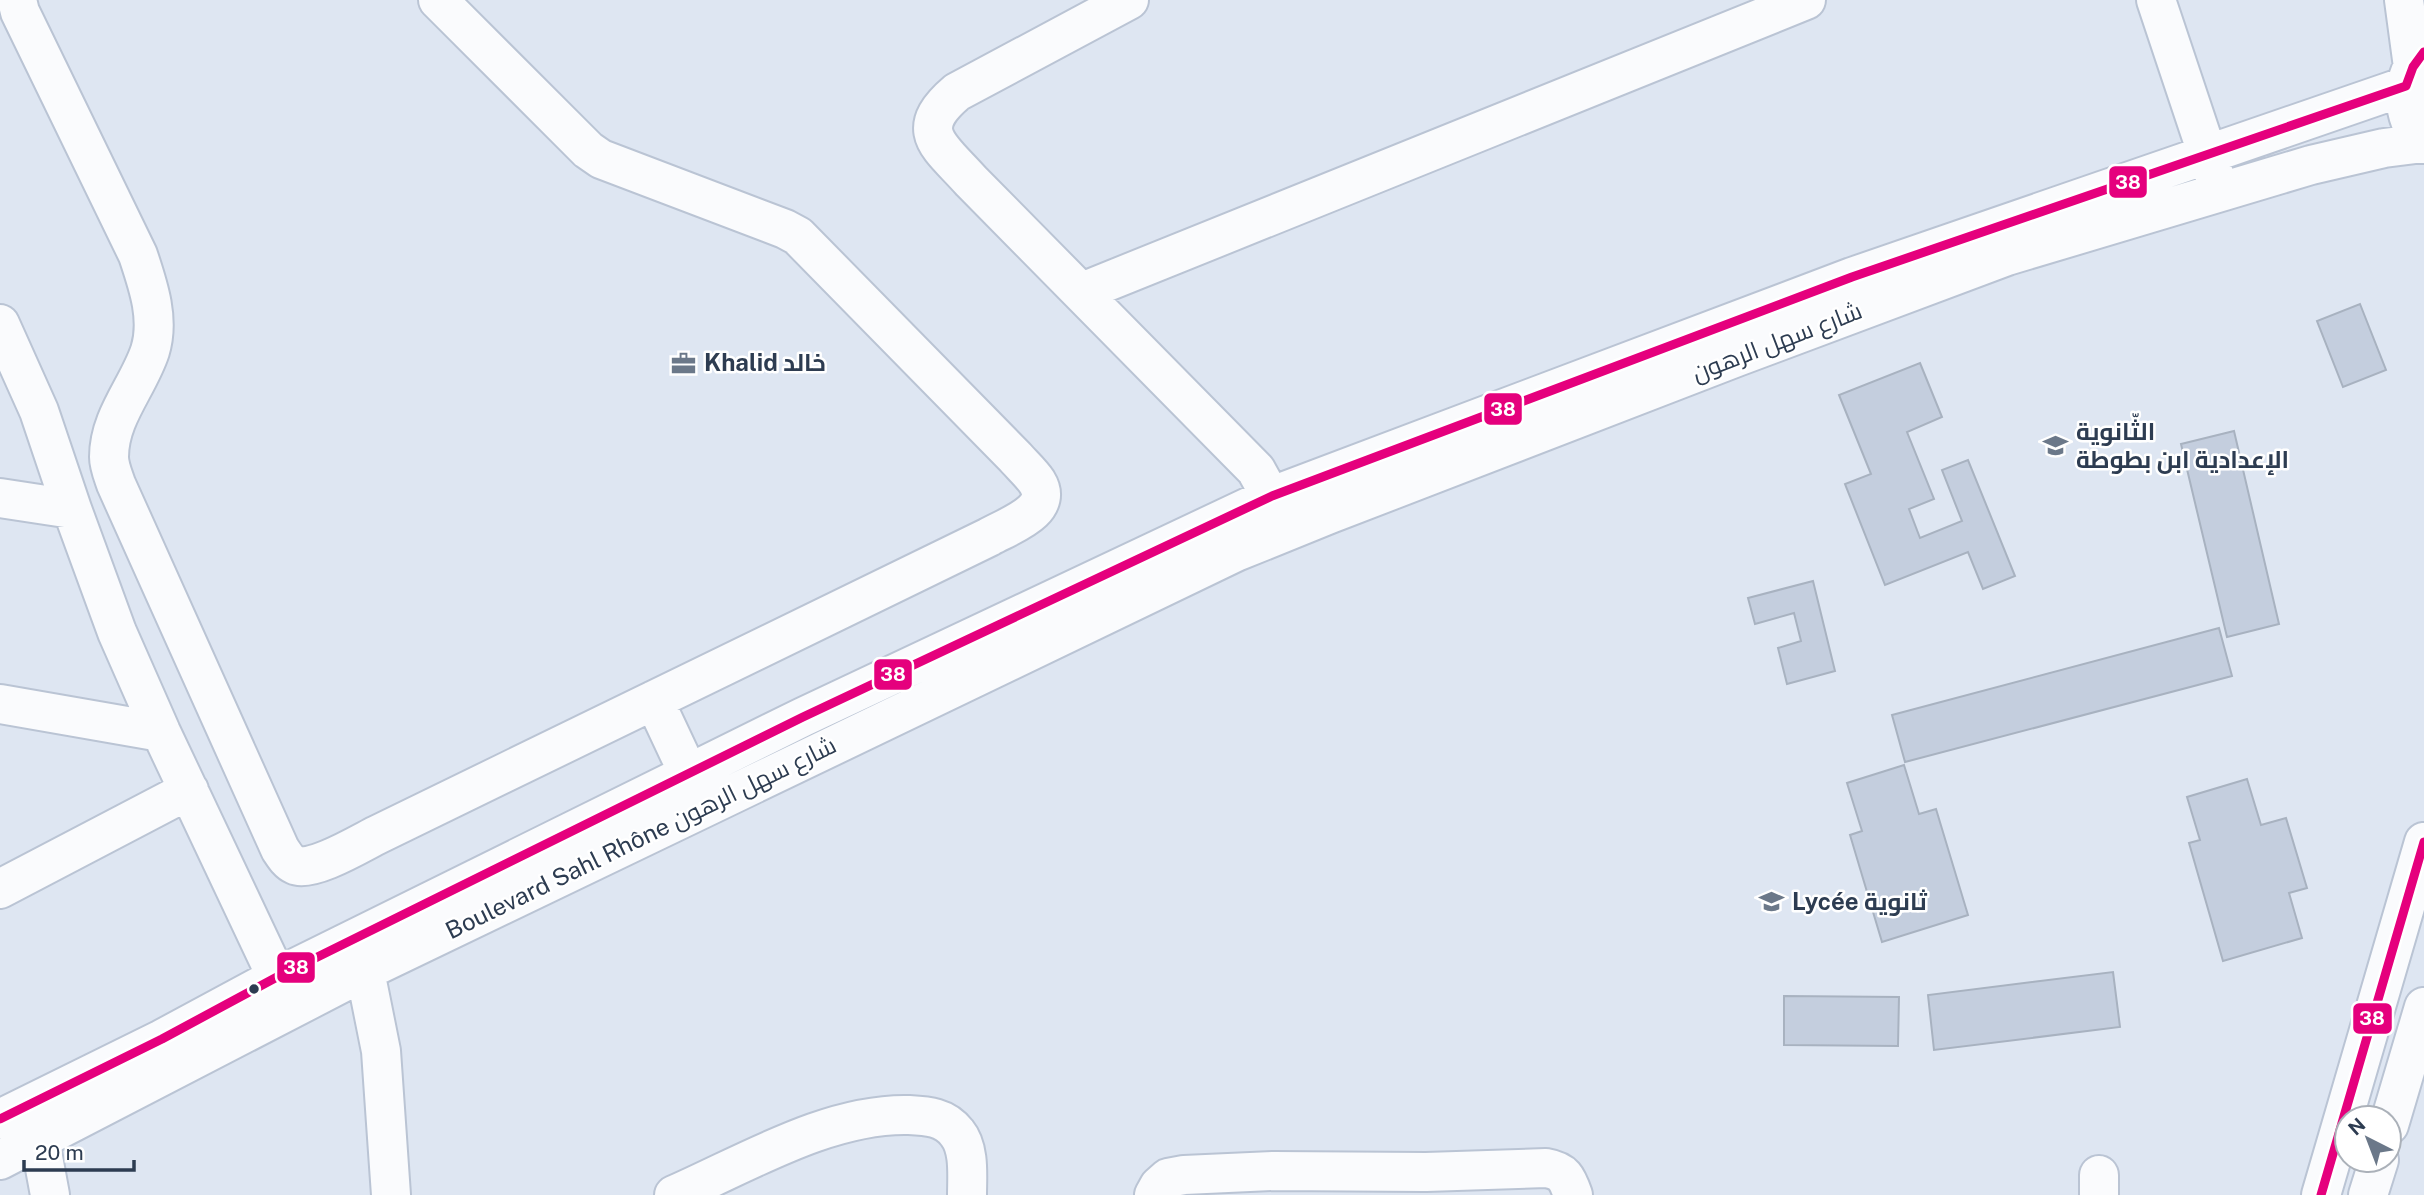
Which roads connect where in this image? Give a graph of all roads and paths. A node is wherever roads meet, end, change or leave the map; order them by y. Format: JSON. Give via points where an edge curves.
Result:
{"nodes":[{"id":1,"x":17,"y":0,"type":"edge"},
{"id":2,"x":438,"y":0,"type":"edge"},
{"id":3,"x":1129,"y":0,"type":"edge"},
{"id":4,"x":1806,"y":0,"type":"edge"},
{"id":5,"x":2156,"y":0,"type":"edge"},
{"id":6,"x":2404,"y":0,"type":"edge"},
{"id":7,"x":2414,"y":68,"type":"edge"},
{"id":8,"x":2423,"y":144,"type":"edge"},
{"id":9,"x":2207,"y":155,"type":"junction"},
{"id":10,"x":2220,"y":192,"type":"junction"},
{"id":11,"x":1082,"y":292,"type":"junction"},
{"id":12,"x":0,"y":324,"type":"edge"},
{"id":13,"x":1272,"y":496,"type":"junction"},
{"id":14,"x":0,"y":498,"type":"edge"},
{"id":15,"x":72,"y":509,"type":"junction"},
{"id":16,"x":1289,"y":531,"type":"junction"},
{"id":17,"x":1146,"y":555,"type":"joint"},
{"id":18,"x":654,"y":700,"type":"junction"},
{"id":19,"x":0,"y":704,"type":"edge"},
{"id":20,"x":162,"y":732,"type":"junction"},
{"id":21,"x":189,"y":790,"type":"junction"},
{"id":22,"x":696,"y":790,"type":"junction"},
{"id":23,"x":2424,"y":842,"type":"edge"},
{"id":24,"x":0,"y":888,"type":"edge"},
{"id":25,"x":364,"y":954,"type":"junction"},
{"id":26,"x":285,"y":993,"type":"junction"},
{"id":27,"x":2424,"y":1007,"type":"edge"},
{"id":28,"x":2395,"y":1104,"type":"edge"},
{"id":29,"x":12,"y":1113,"type":"edge"},
{"id":30,"x":40,"y":1141,"type":"junction"},
{"id":31,"x":0,"y":1160,"type":"edge"},
{"id":32,"x":2375,"y":1174,"type":"edge"},
{"id":33,"x":1273,"y":1183,"type":"edge"},
{"id":34,"x":1425,"y":1184,"type":"edge"},
{"id":35,"x":719,"y":1185,"type":"edge"},
{"id":36,"x":50,"y":1195,"type":"edge"},
{"id":37,"x":391,"y":1195,"type":"edge"},
{"id":38,"x":674,"y":1195,"type":"edge"},
{"id":39,"x":967,"y":1195,"type":"edge"},
{"id":40,"x":1154,"y":1195,"type":"edge"},
{"id":41,"x":1573,"y":1195,"type":"edge"},
{"id":42,"x":2321,"y":1195,"type":"edge"},
{"id":43,"x":2368,"y":1195,"type":"edge"}],
"edges":[{"from":1,"to":18,"type":"street","via":[[138,255],[150,292],[154,323],[150,351],[117,417],[111,441],[109,459],[116,484],[288,860],[301,867],[321,862]]},
{"from":2,"to":18,"type":"street","via":[[601,159],[798,236],[955,394],[1037,482],[1041,492],[1041,500],[1026,517],[989,537]]},
{"from":3,"to":11,"type":"street","via":[[957,92],[933,119],[932,131],[940,146]]},
{"from":4,"to":11,"type":"street"},
{"from":5,"to":9,"type":"street"},
{"from":6,"to":7,"type":"street"},
{"from":7,"to":8,"type":"street","via":[[2408,117]]},
{"from":7,"to":9,"type":"street","name":"شارع سهل الرهون","via":[[2267,134]]},
{"from":8,"to":10,"type":"street","name":"شارع سهل الرهون","via":[[2349,156]]},
{"from":9,"to":10,"type":"street"},
{"from":9,"to":13,"type":"street","name":"شارع سهل الرهون","via":[[1852,277]]},
{"from":10,"to":16,"type":"street","name":"شارع سهل الرهون","via":[[1994,261]]},
{"from":11,"to":13,"type":"street","via":[[1256,470]]},
{"from":12,"to":15,"type":"street","via":[[39,411]]},
{"from":13,"to":16,"type":"street"},
{"from":13,"to":17,"type":"street","name":"شارع سهل الرهون"},
{"from":14,"to":15,"type":"street"},
{"from":15,"to":20,"type":"street","via":[[117,632]]},
{"from":16,"to":22,"type":"street","name":"Boulevard Sahl Rhône شارع سهل الرهون"},
{"from":17,"to":22,"type":"street","name":"Boulevard Sahl Rhône شارع سهل الرهون","via":[[1012,617]]},
{"from":18,"to":22,"type":"street"},
{"from":19,"to":20,"type":"street"},
{"from":20,"to":21,"type":"street"},
{"from":21,"to":24,"type":"street"},
{"from":21,"to":26,"type":"street"},
{"from":22,"to":25,"type":"street","name":"Boulevard Sahl Rhône شارع سهل الرهون"},
{"from":23,"to":42,"type":"street"},
{"from":25,"to":26,"type":"street","name":"Boulevard Sahl Rhône شارع سهل الرهون"},
{"from":25,"to":37,"type":"street","via":[[381,1051]]},
{"from":26,"to":29,"type":"street","name":"Boulevard Sahl Rhône شارع سهل الرهون","via":[[162,1039]]},
{"from":26,"to":30,"type":"street","name":"Boulevard Sahl Rhône شارع سهل الرهون"},
{"from":27,"to":28,"type":"street"},
{"from":29,"to":30,"type":"street"},
{"from":30,"to":31,"type":"street","name":"Boulevard Sahl Rhône شارع سهل الرهون"},
{"from":30,"to":36,"type":"street"},
{"from":32,"to":43,"type":"street"},
{"from":33,"to":34,"type":"street"},
{"from":33,"to":40,"type":"street","via":[[1184,1175],[1168,1178]]},
{"from":34,"to":41,"type":"street","via":[[1546,1168],[1558,1170]]},
{"from":35,"to":38,"type":"street"},
{"from":35,"to":39,"type":"street","via":[[811,1134],[844,1122],[887,1115],[929,1116],[945,1121],[958,1133],[964,1147]]}]}
